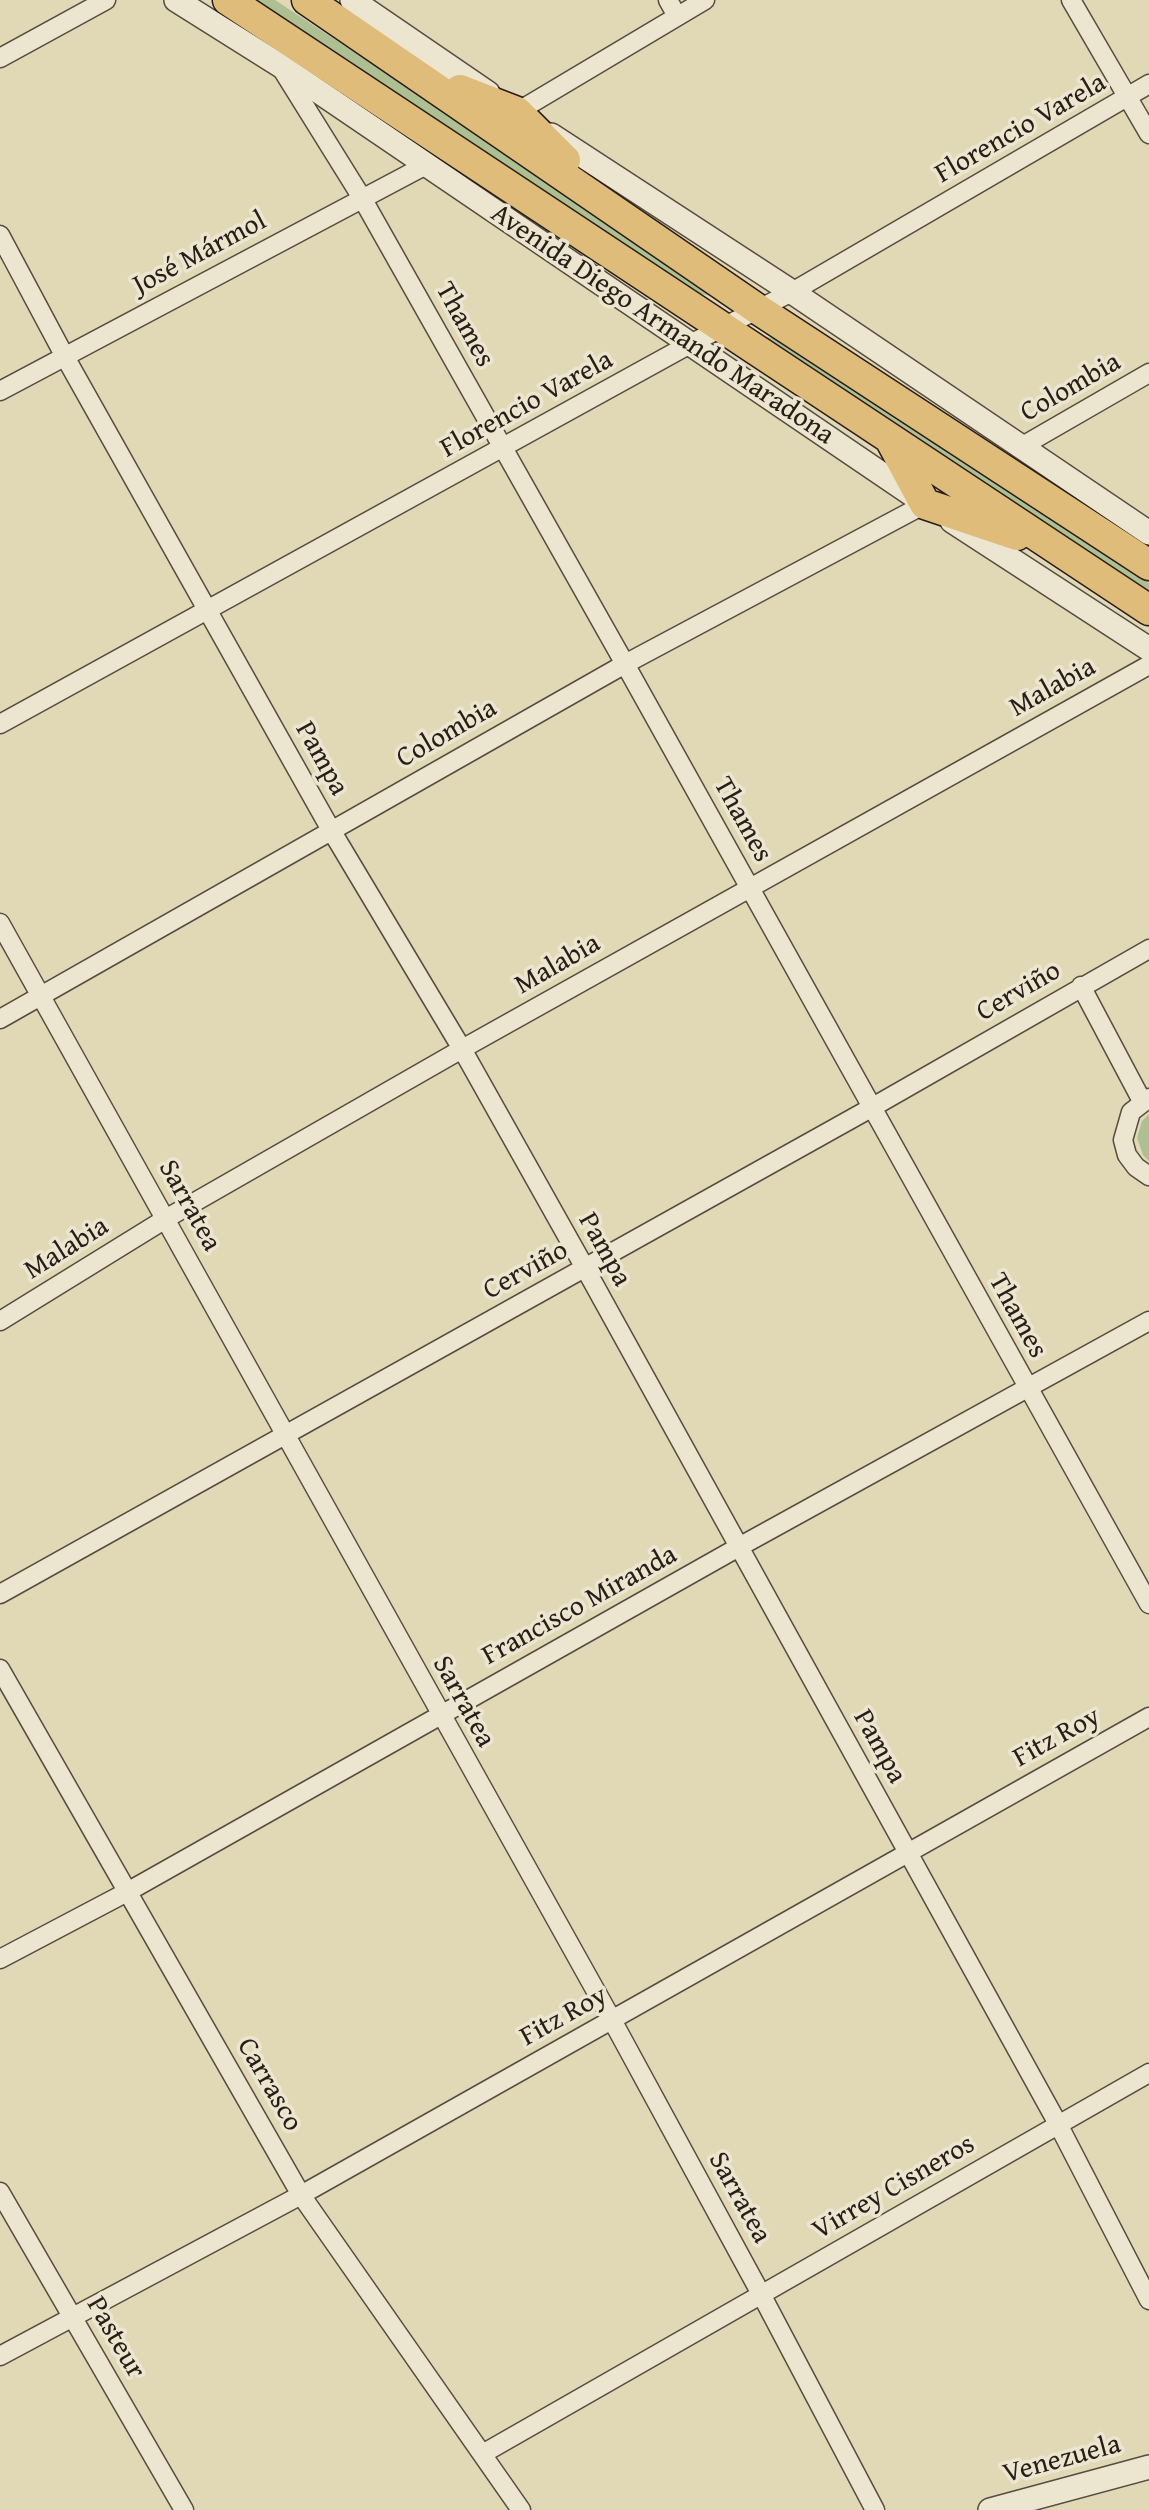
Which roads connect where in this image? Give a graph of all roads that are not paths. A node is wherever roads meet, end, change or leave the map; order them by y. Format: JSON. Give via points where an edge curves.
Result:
{"nodes":[{"id":1,"x":106,"y":0,"type":"edge"},
{"id":2,"x":176,"y":0,"type":"edge"},
{"id":3,"x":228,"y":0,"type":"edge"},
{"id":4,"x":307,"y":0,"type":"edge"},
{"id":5,"x":352,"y":0,"type":"edge"},
{"id":6,"x":668,"y":0,"type":"edge"},
{"id":7,"x":705,"y":0,"type":"edge"},
{"id":8,"x":1071,"y":0,"type":"edge"},
{"id":9,"x":677,"y":16,"type":"junction"},
{"id":10,"x":0,"y":58,"type":"edge"},
{"id":11,"x":281,"y":66,"type":"junction"},
{"id":12,"x":409,"y":70,"type":"junction"},
{"id":13,"x":1149,"y":85,"type":"edge"},
{"id":14,"x":1128,"y":97,"type":"junction"},
{"id":15,"x":517,"y":113,"type":"junction"},
{"id":16,"x":1149,"y":134,"type":"edge"},
{"id":17,"x":426,"y":165,"type":"junction"},
{"id":18,"x":362,"y":198,"type":"junction"},
{"id":19,"x":617,"y":212,"type":"junction"},
{"id":20,"x":0,"y":235,"type":"edge"},
{"id":21,"x":792,"y":292,"type":"junction"},
{"id":22,"x":759,"y":310,"type":"junction"},
{"id":23,"x":725,"y":327,"type":"junction"},
{"id":24,"x":690,"y":344,"type":"junction"},
{"id":25,"x":64,"y":355,"type":"junction"},
{"id":26,"x":1149,"y":373,"type":"edge"},
{"id":27,"x":0,"y":391,"type":"edge"},
{"id":28,"x":888,"y":436,"type":"junction"},
{"id":29,"x":503,"y":448,"type":"junction"},
{"id":30,"x":1019,"y":448,"type":"junction"},
{"id":31,"x":925,"y":504,"type":"junction"},
{"id":32,"x":1149,"y":533,"type":"edge"},
{"id":33,"x":1056,"y":548,"type":"junction"},
{"id":34,"x":1149,"y":565,"type":"edge"},
{"id":35,"x":1149,"y":610,"type":"edge"},
{"id":36,"x":207,"y":611,"type":"junction"},
{"id":37,"x":1149,"y":649,"type":"edge"},
{"id":38,"x":625,"y":664,"type":"junction"},
{"id":39,"x":1149,"y":665,"type":"edge"},
{"id":40,"x":0,"y":724,"type":"edge"},
{"id":41,"x":331,"y":830,"type":"junction"},
{"id":42,"x":749,"y":887,"type":"junction"},
{"id":43,"x":0,"y":923,"type":"edge"},
{"id":44,"x":1149,"y":949,"type":"edge"},
{"id":45,"x":1081,"y":986,"type":"junction"},
{"id":46,"x":42,"y":996,"type":"junction"},
{"id":47,"x":0,"y":1019,"type":"edge"},
{"id":48,"x":462,"y":1049,"type":"junction"},
{"id":49,"x":1146,"y":1100,"type":"edge"},
{"id":50,"x":871,"y":1108,"type":"junction"},
{"id":51,"x":1149,"y":1176,"type":"edge"},
{"id":52,"x":167,"y":1218,"type":"junction"},
{"id":53,"x":585,"y":1269,"type":"junction"},
{"id":54,"x":0,"y":1321,"type":"edge"},
{"id":55,"x":1149,"y":1321,"type":"edge"},
{"id":56,"x":1026,"y":1387,"type":"junction"},
{"id":57,"x":285,"y":1435,"type":"junction"},
{"id":58,"x":737,"y":1548,"type":"junction"},
{"id":59,"x":0,"y":1594,"type":"edge"},
{"id":60,"x":1149,"y":1604,"type":"edge"},
{"id":61,"x":0,"y":1669,"type":"edge"},
{"id":62,"x":440,"y":1715,"type":"junction"},
{"id":63,"x":1149,"y":1717,"type":"edge"},
{"id":64,"x":907,"y":1852,"type":"junction"},
{"id":65,"x":129,"y":1891,"type":"junction"},
{"id":66,"x":0,"y":1959,"type":"edge"},
{"id":67,"x":612,"y":2020,"type":"junction"},
{"id":68,"x":1149,"y":2073,"type":"edge"},
{"id":69,"x":1058,"y":2124,"type":"junction"},
{"id":70,"x":0,"y":2192,"type":"edge"},
{"id":71,"x":301,"y":2195,"type":"junction"},
{"id":72,"x":761,"y":2294,"type":"junction"},
{"id":73,"x":1149,"y":2300,"type":"edge"},
{"id":74,"x":72,"y":2316,"type":"junction"},
{"id":75,"x":0,"y":2356,"type":"edge"},
{"id":76,"x":484,"y":2453,"type":"junction"},
{"id":77,"x":1149,"y":2467,"type":"edge"},
{"id":78,"x":184,"y":2510,"type":"edge"},
{"id":79,"x":521,"y":2510,"type":"edge"},
{"id":80,"x":875,"y":2510,"type":"edge"},
{"id":81,"x":990,"y":2510,"type":"edge"}],
"edges":[{"from":1,"to":10,"type":"street"},
{"from":2,"to":11,"type":"street","name":"Avenida Diego Armando Maradona"},
{"from":3,"to":23,"type":"main road","name":"Avenida Diego Armando Maradona"},
{"from":4,"to":12,"type":"main road"},
{"from":5,"to":15,"type":"street"},
{"from":6,"to":9,"type":"street"},
{"from":7,"to":9,"type":"street"},
{"from":8,"to":14,"type":"street"},
{"from":9,"to":15,"type":"street"},
{"from":11,"to":17,"type":"street","name":"Avenida Diego Armando Maradona"},
{"from":11,"to":18,"type":"street","name":"Thames"},
{"from":12,"to":15,"type":"main road"},
{"from":12,"to":19,"type":"main road"},
{"from":13,"to":14,"type":"street","name":"Florencio Varela"},
{"from":14,"to":16,"type":"street"},
{"from":14,"to":21,"type":"street","name":"Florencio Varela"},
{"from":15,"to":19,"type":"main road"},
{"from":15,"to":21,"type":"street"},
{"from":17,"to":18,"type":"street","name":"José Mármol"},
{"from":17,"to":24,"type":"street","name":"Avenida Diego Armando Maradona"},
{"from":18,"to":25,"type":"street","name":"José Mármol"},
{"from":18,"to":29,"type":"street","name":"Thames"},
{"from":19,"to":22,"type":"main road"},
{"from":20,"to":25,"type":"street","name":"Pampa"},
{"from":21,"to":22,"type":"street","name":"Florencio Varela"},
{"from":21,"to":30,"type":"street"},
{"from":22,"to":23,"type":"street","name":"Florencio Varela"},
{"from":22,"to":34,"type":"main road"},
{"from":23,"to":24,"type":"street","name":"Florencio Varela"},
{"from":23,"to":28,"type":"main road","name":"Avenida Diego Armando Maradona"},
{"from":24,"to":29,"type":"street","name":"Florencio Varela"},
{"from":24,"to":31,"type":"street","name":"Avenida Diego Armando Maradona"},
{"from":25,"to":27,"type":"street","name":"José Mármol"},
{"from":25,"to":36,"type":"street","name":"Pampa"},
{"from":26,"to":30,"type":"street","name":"Colombia"},
{"from":28,"to":31,"type":"main road"},
{"from":28,"to":33,"type":"main road","name":"Avenida Diego Armando Maradona"},
{"from":29,"to":36,"type":"street","name":"Florencio Varela"},
{"from":29,"to":38,"type":"street","name":"Thames"},
{"from":30,"to":32,"type":"street"},
{"from":31,"to":33,"type":"main road"},
{"from":31,"to":37,"type":"street","name":"Avenida Diego Armando Maradona"},
{"from":31,"to":38,"type":"street","name":"Colombia"},
{"from":33,"to":35,"type":"main road","name":"Avenida Diego Armando Maradona"},
{"from":36,"to":40,"type":"street","name":"Florencio Varela"},
{"from":36,"to":41,"type":"street","name":"Pampa"},
{"from":38,"to":41,"type":"street","name":"Colombia"},
{"from":38,"to":42,"type":"street","name":"Thames"},
{"from":39,"to":42,"type":"street","name":"Malabia"},
{"from":41,"to":46,"type":"street","name":"Colombia"},
{"from":41,"to":48,"type":"street","name":"Pampa"},
{"from":42,"to":48,"type":"street","name":"Malabia"},
{"from":42,"to":50,"type":"street","name":"Thames"},
{"from":43,"to":46,"type":"street","name":"Sarratea"},
{"from":44,"to":45,"type":"street","name":"Cerviño"},
{"from":45,"to":49,"type":"street"},
{"from":45,"to":50,"type":"street","name":"Cerviño"},
{"from":46,"to":47,"type":"street","name":"Colombia"},
{"from":46,"to":52,"type":"street","name":"Sarratea"},
{"from":48,"to":52,"type":"street","name":"Malabia"},
{"from":48,"to":53,"type":"street","name":"Pampa"},
{"from":49,"to":51,"type":"street","via":[[1131,1112],[1123,1140],[1131,1161]]},
{"from":50,"to":53,"type":"street","name":"Cerviño"},
{"from":50,"to":56,"type":"street","name":"Thames"},
{"from":52,"to":54,"type":"street","name":"Malabia"},
{"from":52,"to":57,"type":"street","name":"Sarratea"},
{"from":53,"to":57,"type":"street","name":"Cerviño"},
{"from":53,"to":58,"type":"street","name":"Pampa"},
{"from":55,"to":56,"type":"street","name":"Francisco Miranda"},
{"from":56,"to":58,"type":"street","name":"Francisco Miranda"},
{"from":56,"to":60,"type":"street","name":"Thames"},
{"from":57,"to":59,"type":"street","name":"Cerviño"},
{"from":57,"to":62,"type":"street","name":"Sarratea"},
{"from":58,"to":62,"type":"street","name":"Francisco Miranda"},
{"from":58,"to":64,"type":"street","name":"Pampa"},
{"from":61,"to":65,"type":"street","name":"Carrasco"},
{"from":62,"to":65,"type":"street","name":"Francisco Miranda"},
{"from":62,"to":67,"type":"street","name":"Sarratea"},
{"from":63,"to":64,"type":"street","name":"Fitz Roy"},
{"from":64,"to":67,"type":"street","name":"Fitz Roy"},
{"from":64,"to":69,"type":"street","name":"Pampa"},
{"from":65,"to":66,"type":"street","name":"Francisco Miranda"},
{"from":65,"to":71,"type":"street","name":"Carrasco"},
{"from":67,"to":71,"type":"street","name":"Fitz Roy"},
{"from":67,"to":72,"type":"street","name":"Sarratea"},
{"from":68,"to":69,"type":"street","name":"Virrey Cisneros"},
{"from":69,"to":72,"type":"street","name":"Virrey Cisneros"},
{"from":69,"to":73,"type":"street","name":"Pampa"},
{"from":70,"to":74,"type":"street","name":"Pasteur"},
{"from":71,"to":74,"type":"street","name":"Fitz Roy"},
{"from":71,"to":76,"type":"street","name":"Carrasco"},
{"from":72,"to":76,"type":"street","name":"Virrey Cisneros"},
{"from":72,"to":80,"type":"street","name":"Sarratea"},
{"from":74,"to":75,"type":"street","name":"Fitz Roy"},
{"from":74,"to":78,"type":"street","name":"Pasteur"},
{"from":76,"to":79,"type":"street","name":"Carrasco"},
{"from":77,"to":81,"type":"street","name":"Venezuela"}]}
